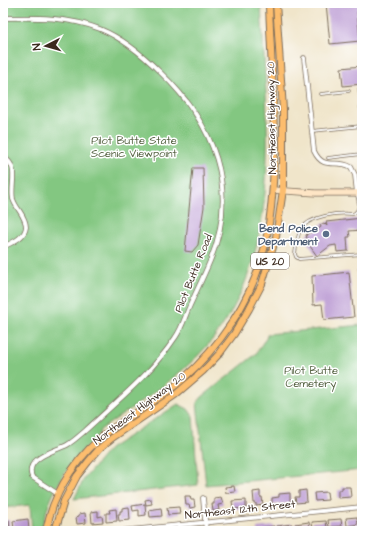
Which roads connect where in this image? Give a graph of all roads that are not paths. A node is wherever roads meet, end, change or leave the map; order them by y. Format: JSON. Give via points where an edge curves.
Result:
{"nodes":[{"id":1,"x":270,"y":3,"type":"edge"},
{"id":2,"x":276,"y":3,"type":"edge"},
{"id":3,"x":3,"y":18,"type":"edge"},
{"id":4,"x":304,"y":58,"type":"dead end"},
{"id":5,"x":349,"y":91,"type":"dead end"},
{"id":6,"x":321,"y":94,"type":"dead end"},
{"id":7,"x":362,"y":126,"type":"edge"},
{"id":8,"x":311,"y":131,"type":"junction"},
{"id":9,"x":362,"y":154,"type":"edge"},
{"id":10,"x":3,"y":157,"type":"edge"},
{"id":11,"x":328,"y":158,"type":"dead end"},
{"id":12,"x":273,"y":190,"type":"junction"},
{"id":13,"x":283,"y":190,"type":"junction"},
{"id":14,"x":360,"y":193,"type":"edge"},
{"id":15,"x":3,"y":247,"type":"edge"},
{"id":16,"x":362,"y":254,"type":"edge"},
{"id":17,"x":58,"y":494,"type":"junction"},
{"id":18,"x":203,"y":498,"type":"dead end"},
{"id":19,"x":362,"y":507,"type":"edge"},
{"id":20,"x":205,"y":522,"type":"junction"},
{"id":21,"x":55,"y":529,"type":"edge"},
{"id":22,"x":46,"y":531,"type":"edge"},
{"id":23,"x":120,"y":531,"type":"edge"},
{"id":24,"x":206,"y":531,"type":"edge"}],
"edges":[{"from":1,"to":12,"type":"main road","name":"Northeast Highway 20","number":"US 20","via":[[274,114]]},
{"from":2,"to":13,"type":"main road","name":"Northeast Highway 20","number":"US 20","via":[[283,110]]},
{"from":3,"to":17,"type":"street","name":"Pilot Butte Road","via":[[51,18],[77,22],[101,30],[127,44],[152,63],[189,102],[212,142],[220,170],[222,209],[219,234],[211,260],[177,336],[142,378],[84,432],[68,444],[41,456],[32,465],[32,477]]},
{"from":4,"to":8,"type":"street"},
{"from":5,"to":6,"type":"lane"},
{"from":7,"to":8,"type":"lane"},
{"from":8,"to":14,"type":"street","via":[[317,158],[328,164],[347,164],[353,169]]},
{"from":9,"to":11,"type":"lane"},
{"from":10,"to":15,"type":"street","via":[[12,164],[13,199],[22,214],[26,228],[17,239]]},
{"from":12,"to":13,"type":"main road"},
{"from":12,"to":17,"type":"main road","name":"Northeast Highway 20","number":"US 20","via":[[267,235],[255,278],[236,316],[221,338],[198,365],[168,392],[113,428],[95,444],[71,471]]},
{"from":13,"to":14,"type":"main road"},
{"from":13,"to":21,"type":"main road","name":"Northeast Highway 20","number":"US 20","via":[[270,261],[262,284],[234,334],[203,371],[175,395],[100,448],[74,482],[64,501]]},
{"from":14,"to":16,"type":"lane","via":[[357,212],[318,217],[302,227],[295,254],[299,259]]},
{"from":17,"to":21,"type":"main road","via":[[61,498],[55,515]]},
{"from":17,"to":22,"type":"main road","name":"Northeast Highway 20","number":"US 20"},
{"from":18,"to":20,"type":"street"},
{"from":19,"to":20,"type":"street","name":"Northeast 12th Street"},
{"from":20,"to":23,"type":"street","name":"Northeast 12th Street"},
{"from":20,"to":24,"type":"street"}]}
